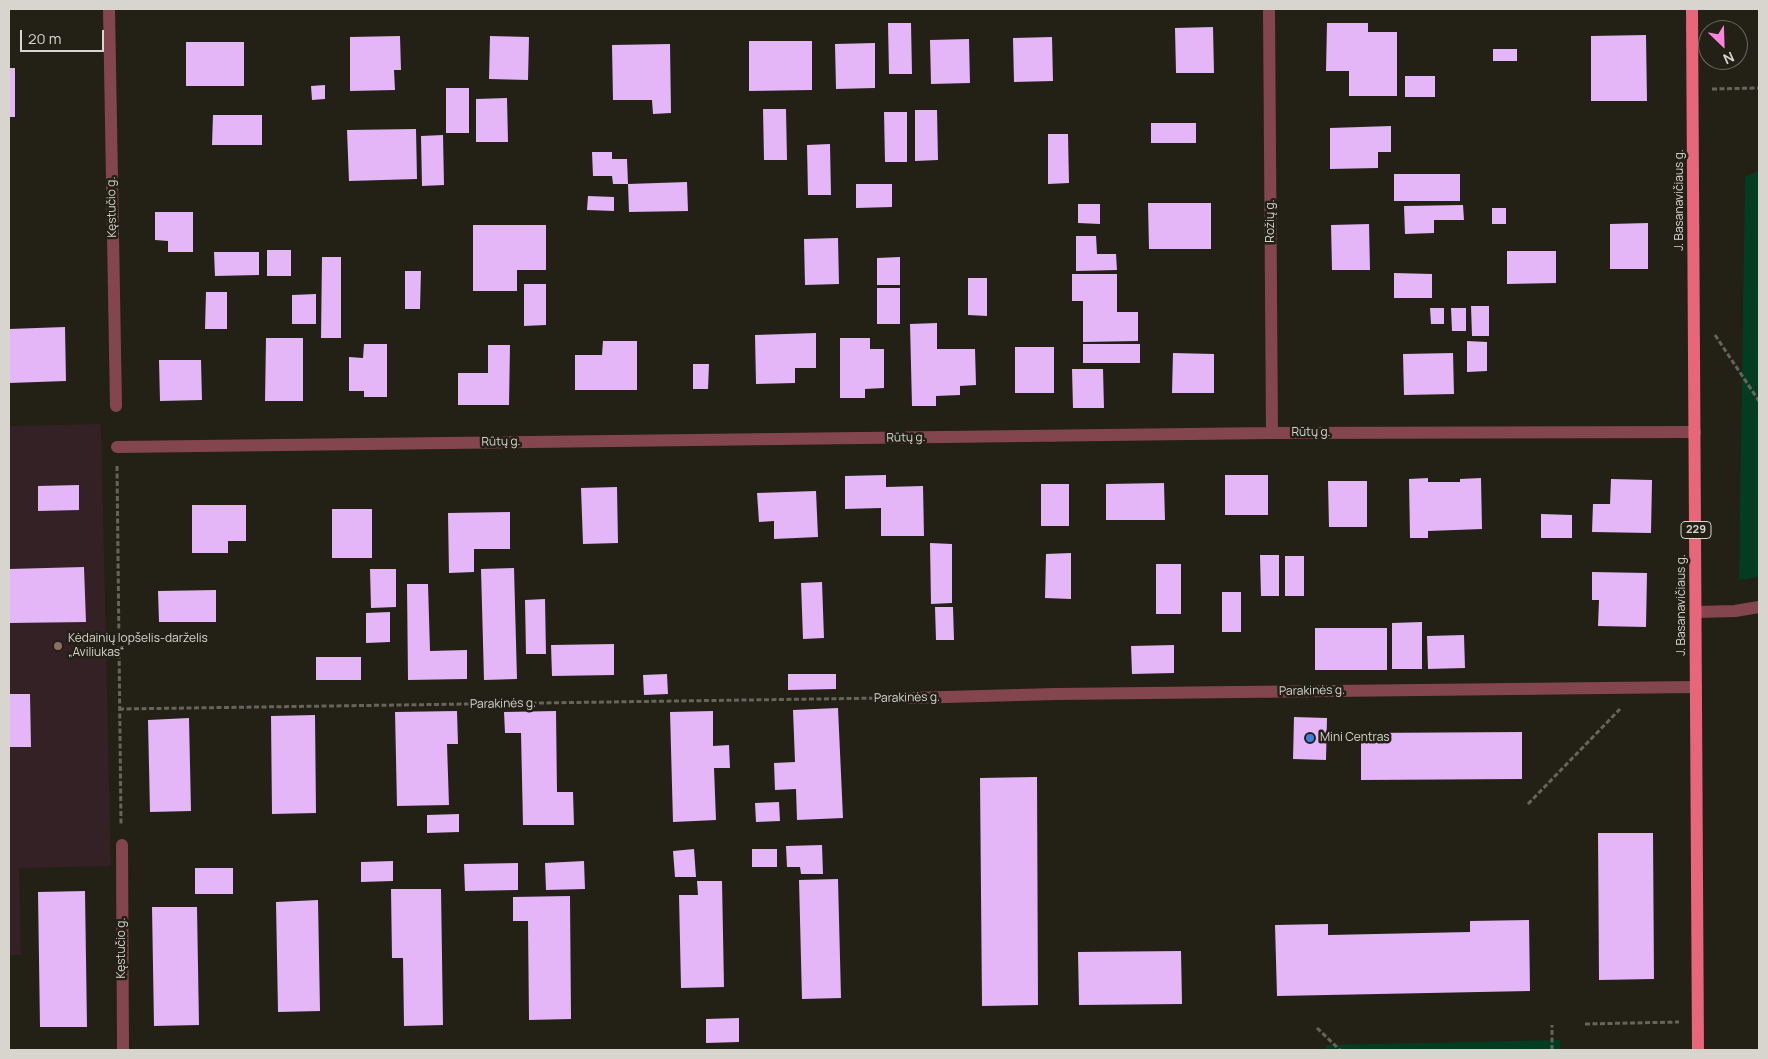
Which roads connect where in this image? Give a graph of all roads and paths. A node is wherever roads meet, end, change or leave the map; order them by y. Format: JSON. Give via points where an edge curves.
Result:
{"nodes":[{"id":1,"x":109,"y":9,"type":"edge"},
{"id":2,"x":1269,"y":9,"type":"edge"},
{"id":3,"x":1692,"y":9,"type":"edge"},
{"id":4,"x":1759,"y":88,"type":"edge"},
{"id":5,"x":1693,"y":90,"type":"junction"},
{"id":6,"x":1694,"y":305,"type":"junction"},
{"id":7,"x":1759,"y":401,"type":"edge"},
{"id":8,"x":116,"y":406,"type":"dead end"},
{"id":9,"x":1695,"y":432,"type":"junction"},
{"id":10,"x":1272,"y":433,"type":"junction"},
{"id":11,"x":117,"y":447,"type":"joint"},
{"id":12,"x":1759,"y":607,"type":"edge"},
{"id":13,"x":1696,"y":612,"type":"junction"},
{"id":14,"x":1696,"y":687,"type":"junction"},
{"id":15,"x":1640,"y":688,"type":"junction"},
{"id":16,"x":908,"y":698,"type":"joint"},
{"id":17,"x":119,"y":709,"type":"junction"},
{"id":18,"x":1528,"y":804,"type":"dead end"},
{"id":19,"x":122,"y":845,"type":"joint"},
{"id":20,"x":1698,"y":1021,"type":"junction"},
{"id":21,"x":1552,"y":1024,"type":"dead end"},
{"id":22,"x":1585,"y":1024,"type":"dead end"},
{"id":23,"x":1317,"y":1028,"type":"dead end"},
{"id":24,"x":122,"y":1050,"type":"edge"},
{"id":25,"x":1340,"y":1050,"type":"edge"},
{"id":26,"x":1552,"y":1050,"type":"edge"},
{"id":27,"x":1698,"y":1050,"type":"edge"}],
"edges":[{"from":1,"to":8,"type":"street","name":"Kęstučio g."},
{"from":2,"to":10,"type":"street","name":"Rožių g."},
{"from":3,"to":5,"type":"main road","name":"J. Basanavičiaus g.","number":"229"},
{"from":4,"to":5,"type":"path"},
{"from":5,"to":6,"type":"main road","name":"J. Basanavičiaus g.","number":"229"},
{"from":6,"to":7,"type":"path"},
{"from":6,"to":9,"type":"main road","name":"J. Basanavičiaus g.","number":"229"},
{"from":9,"to":10,"type":"street","name":"Rūtų g."},
{"from":9,"to":13,"type":"main road","name":"J. Basanavičiaus g.","number":"229"},
{"from":10,"to":11,"type":"street","name":"Rūtų g."},
{"from":11,"to":17,"type":"path"},
{"from":12,"to":13,"type":"street"},
{"from":13,"to":14,"type":"main road","name":"J. Basanavičiaus g.","number":"229"},
{"from":14,"to":15,"type":"street","name":"Parakinės g."},
{"from":14,"to":20,"type":"main road","name":"J. Basanavičiaus g.","number":"229"},
{"from":15,"to":16,"type":"street","name":"Parakinės g."},
{"from":15,"to":18,"type":"path"},
{"from":16,"to":17,"type":"path","name":"Parakinės g."},
{"from":17,"to":19,"type":"path"},
{"from":19,"to":24,"type":"street","name":"Kęstučio g."},
{"from":20,"to":22,"type":"path"},
{"from":20,"to":27,"type":"main road","name":"J. Basanavičiaus g.","number":"229"},
{"from":21,"to":26,"type":"path"},
{"from":23,"to":25,"type":"path"}]}
